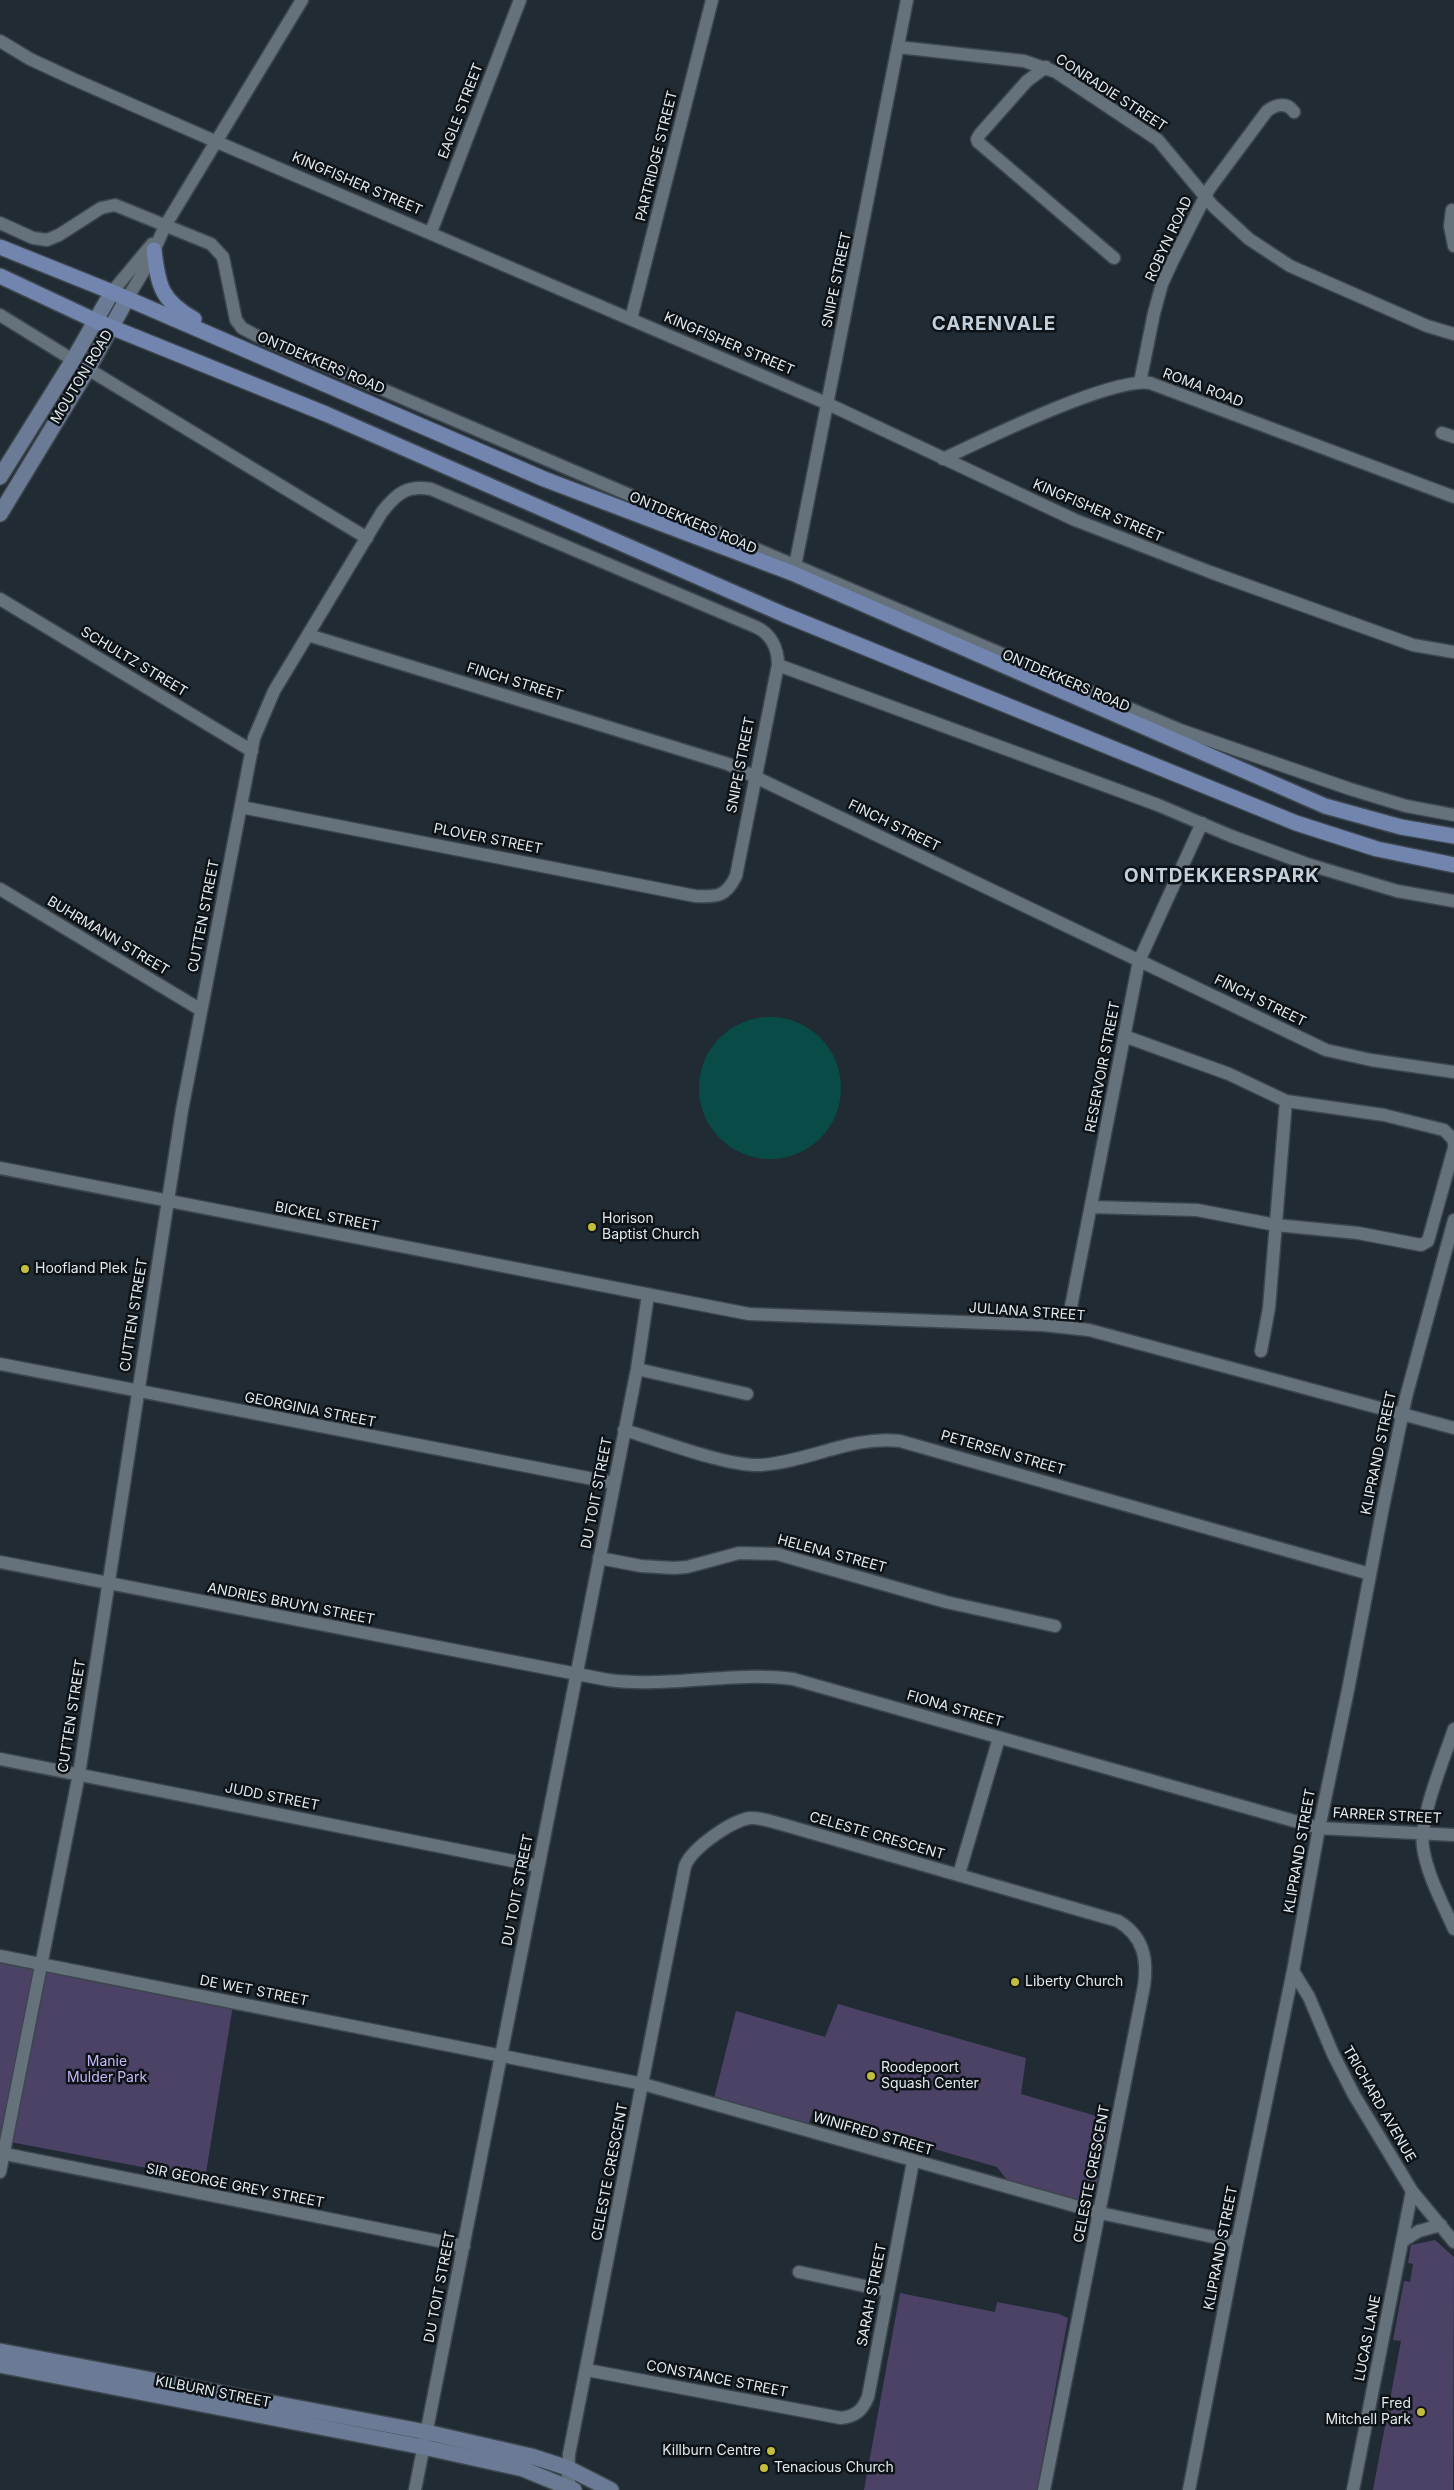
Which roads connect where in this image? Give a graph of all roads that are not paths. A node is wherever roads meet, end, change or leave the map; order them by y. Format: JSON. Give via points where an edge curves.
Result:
{"nodes":[{"id":1,"x":302,"y":0,"type":"edge"},
{"id":2,"x":520,"y":0,"type":"edge"},
{"id":3,"x":712,"y":0,"type":"edge"},
{"id":4,"x":907,"y":0,"type":"edge"},
{"id":5,"x":0,"y":41,"type":"edge"},
{"id":6,"x":898,"y":47,"type":"junction"},
{"id":7,"x":1046,"y":67,"type":"junction"},
{"id":8,"x":1294,"y":112,"type":"dead end"},
{"id":9,"x":217,"y":142,"type":"junction"},
{"id":10,"x":1205,"y":197,"type":"junction"},
{"id":11,"x":1452,"y":210,"type":"dead end"},
{"id":12,"x":0,"y":223,"type":"edge"},
{"id":13,"x":431,"y":232,"type":"junction"},
{"id":14,"x":159,"y":237,"type":"junction"},
{"id":15,"x":1454,"y":246,"type":"edge"},
{"id":16,"x":0,"y":247,"type":"edge"},
{"id":17,"x":1114,"y":258,"type":"dead end"},
{"id":18,"x":0,"y":276,"type":"edge"},
{"id":19,"x":112,"y":292,"type":"junction"},
{"id":20,"x":127,"y":299,"type":"junction"},
{"id":21,"x":0,"y":315,"type":"edge"},
{"id":22,"x":631,"y":319,"type":"junction"},
{"id":23,"x":96,"y":321,"type":"junction"},
{"id":24,"x":112,"y":327,"type":"junction"},
{"id":25,"x":1454,"y":334,"type":"edge"},
{"id":26,"x":244,"y":350,"type":"junction"},
{"id":27,"x":73,"y":360,"type":"junction"},
{"id":28,"x":88,"y":369,"type":"junction"},
{"id":29,"x":1140,"y":382,"type":"junction"},
{"id":30,"x":826,"y":403,"type":"junction"},
{"id":31,"x":1442,"y":432,"type":"dead end"},
{"id":32,"x":1454,"y":437,"type":"edge"},
{"id":33,"x":943,"y":459,"type":"junction"},
{"id":34,"x":0,"y":476,"type":"edge"},
{"id":35,"x":1454,"y":497,"type":"edge"},
{"id":36,"x":0,"y":514,"type":"edge"},
{"id":37,"x":367,"y":538,"type":"junction"},
{"id":38,"x":795,"y":566,"type":"junction"},
{"id":39,"x":0,"y":599,"type":"edge"},
{"id":40,"x":308,"y":635,"type":"junction"},
{"id":41,"x":774,"y":644,"type":"joint"},
{"id":42,"x":1454,"y":652,"type":"edge"},
{"id":43,"x":778,"y":665,"type":"junction"},
{"id":44,"x":252,"y":751,"type":"junction"},
{"id":45,"x":755,"y":776,"type":"junction"},
{"id":46,"x":241,"y":807,"type":"junction"},
{"id":47,"x":1454,"y":815,"type":"edge"},
{"id":48,"x":1202,"y":823,"type":"junction"},
{"id":49,"x":1454,"y":836,"type":"edge"},
{"id":50,"x":1454,"y":865,"type":"edge"},
{"id":51,"x":0,"y":889,"type":"edge"},
{"id":52,"x":728,"y":890,"type":"joint"},
{"id":53,"x":1454,"y":901,"type":"edge"},
{"id":54,"x":1139,"y":961,"type":"junction"},
{"id":55,"x":201,"y":1010,"type":"junction"},
{"id":56,"x":1124,"y":1036,"type":"junction"},
{"id":57,"x":1454,"y":1072,"type":"edge"},
{"id":58,"x":1286,"y":1101,"type":"junction"},
{"id":59,"x":1454,"y":1146,"type":"edge"},
{"id":60,"x":0,"y":1168,"type":"edge"},
{"id":61,"x":167,"y":1200,"type":"junction"},
{"id":62,"x":1091,"y":1207,"type":"junction"},
{"id":63,"x":1454,"y":1220,"type":"edge"},
{"id":64,"x":1276,"y":1225,"type":"junction"},
{"id":65,"x":1450,"y":1248,"type":"edge"},
{"id":66,"x":648,"y":1295,"type":"junction"},
{"id":67,"x":1068,"y":1327,"type":"junction"},
{"id":68,"x":1261,"y":1351,"type":"dead end"},
{"id":69,"x":0,"y":1364,"type":"edge"},
{"id":70,"x":636,"y":1369,"type":"junction"},
{"id":71,"x":137,"y":1391,"type":"junction"},
{"id":72,"x":747,"y":1394,"type":"dead end"},
{"id":73,"x":1403,"y":1414,"type":"junction"},
{"id":74,"x":1454,"y":1428,"type":"edge"},
{"id":75,"x":624,"y":1430,"type":"junction"},
{"id":76,"x":614,"y":1483,"type":"junction"},
{"id":77,"x":599,"y":1558,"type":"junction"},
{"id":78,"x":0,"y":1562,"type":"edge"},
{"id":79,"x":1370,"y":1574,"type":"junction"},
{"id":80,"x":108,"y":1582,"type":"junction"},
{"id":81,"x":1055,"y":1626,"type":"dead end"},
{"id":82,"x":576,"y":1675,"type":"junction"},
{"id":83,"x":1454,"y":1729,"type":"edge"},
{"id":84,"x":999,"y":1738,"type":"junction"},
{"id":85,"x":0,"y":1759,"type":"edge"},
{"id":86,"x":79,"y":1774,"type":"junction"},
{"id":87,"x":1319,"y":1828,"type":"junction"},
{"id":88,"x":1422,"y":1833,"type":"junction"},
{"id":89,"x":1454,"y":1835,"type":"edge"},
{"id":90,"x":538,"y":1866,"type":"junction"},
{"id":91,"x":959,"y":1874,"type":"junction"},
{"id":92,"x":1454,"y":1929,"type":"edge"},
{"id":93,"x":0,"y":1956,"type":"edge"},
{"id":94,"x":41,"y":1965,"type":"junction"},
{"id":95,"x":1293,"y":1971,"type":"junction"},
{"id":96,"x":501,"y":2055,"type":"junction"},
{"id":97,"x":643,"y":2084,"type":"junction"},
{"id":98,"x":2,"y":2153,"type":"edge"},
{"id":99,"x":913,"y":2162,"type":"junction"},
{"id":100,"x":0,"y":2172,"type":"edge"},
{"id":101,"x":1412,"y":2191,"type":"junction"},
{"id":102,"x":1100,"y":2213,"type":"junction"},
{"id":103,"x":1441,"y":2225,"type":"junction"},
{"id":104,"x":1402,"y":2241,"type":"junction"},
{"id":105,"x":1237,"y":2242,"type":"junction"},
{"id":106,"x":1454,"y":2242,"type":"edge"},
{"id":107,"x":464,"y":2246,"type":"junction"},
{"id":108,"x":798,"y":2272,"type":"dead end"},
{"id":109,"x":888,"y":2291,"type":"junction"},
{"id":110,"x":0,"y":2351,"type":"edge"},
{"id":111,"x":0,"y":2365,"type":"edge"},
{"id":112,"x":587,"y":2370,"type":"junction"},
{"id":113,"x":156,"y":2388,"type":"junction"},
{"id":114,"x":841,"y":2418,"type":"joint"},
{"id":115,"x":425,"y":2439,"type":"junction"},
{"id":116,"x":568,"y":2468,"type":"junction"},
{"id":117,"x":415,"y":2490,"type":"edge"},
{"id":118,"x":572,"y":2490,"type":"edge"},
{"id":119,"x":611,"y":2490,"type":"edge"},
{"id":120,"x":1044,"y":2490,"type":"edge"},
{"id":121,"x":1189,"y":2490,"type":"edge"},
{"id":122,"x":1353,"y":2490,"type":"edge"}],
"edges":[{"from":1,"to":9,"type":"street","name":"MOUTON ROAD"},
{"from":2,"to":13,"type":"street","name":"EAGLE STREET"},
{"from":3,"to":22,"type":"street","name":"PARTRIDGE STREET"},
{"from":4,"to":6,"type":"street","name":"SNIPE STREET"},
{"from":5,"to":9,"type":"street","name":"KINGFISHER STREET","via":[[30,59]]},
{"from":6,"to":7,"type":"street","name":"CONRADIE STREET","via":[[1024,60]]},
{"from":6,"to":30,"type":"street","name":"SNIPE STREET"},
{"from":7,"to":10,"type":"street","name":"CONRADIE STREET","via":[[1158,140]]},
{"from":7,"to":17,"type":"street","via":[[1027,81],[980,134],[978,142]]},
{"from":8,"to":10,"type":"street","name":"ROBYN ROAD","via":[[1281,104],[1267,111]]},
{"from":9,"to":13,"type":"street","name":"KINGFISHER STREET"},
{"from":9,"to":14,"type":"street","name":"MOUTON ROAD"},
{"from":10,"to":25,"type":"street","name":"CONRADIE STREET","via":[[1249,239],[1290,266],[1427,326]]},
{"from":10,"to":29,"type":"street","name":"ROBYN ROAD","via":[[1162,284]]},
{"from":11,"to":15,"type":"street","via":[[1450,226]]},
{"from":12,"to":14,"type":"street","name":"ONTDEKKERS ROAD","via":[[33,238],[47,240],[101,208],[115,205]]},
{"from":13,"to":22,"type":"street","name":"KINGFISHER STREET"},
{"from":14,"to":19,"type":"street","name":"MOUTON ROAD"},
{"from":14,"to":20,"type":"street","name":"MOUTON ROAD"},
{"from":14,"to":26,"type":"main road","via":[[159,284],[170,303]]},
{"from":14,"to":38,"type":"street","name":"ONTDEKKERS ROAD","via":[[211,244],[220,251],[234,316],[246,331]]},
{"from":16,"to":19,"type":"main road","name":"ONTDEKKERS ROAD"},
{"from":18,"to":23,"type":"main road"},
{"from":19,"to":20,"type":"main road","name":"ONTDEKKERS ROAD"},
{"from":19,"to":23,"type":"street","name":"MOUTON ROAD"},
{"from":20,"to":24,"type":"street","name":"MOUTON ROAD"},
{"from":20,"to":26,"type":"main road","name":"ONTDEKKERS ROAD"},
{"from":21,"to":27,"type":"street"},
{"from":22,"to":30,"type":"street","name":"KINGFISHER STREET"},
{"from":23,"to":24,"type":"main road"},
{"from":23,"to":27,"type":"street","name":"MOUTON ROAD"},
{"from":24,"to":28,"type":"street","name":"MOUTON ROAD"},
{"from":24,"to":50,"type":"main road","via":[[326,414],[785,615],[1296,823],[1377,849]]},
{"from":26,"to":49,"type":"main road","name":"ONTDEKKERS ROAD","via":[[544,479],[792,574],[1325,806],[1400,827]]},
{"from":27,"to":34,"type":"street","name":"MOUTON ROAD"},
{"from":28,"to":36,"type":"street","name":"MOUTON ROAD"},
{"from":28,"to":37,"type":"street"},
{"from":29,"to":33,"type":"street","name":"ROMA ROAD","via":[[1106,390]]},
{"from":29,"to":35,"type":"street","name":"ROMA ROAD","via":[[1150,383]]},
{"from":30,"to":33,"type":"street","name":"KINGFISHER STREET"},
{"from":30,"to":38,"type":"street","name":"SNIPE STREET"},
{"from":31,"to":32,"type":"street"},
{"from":33,"to":42,"type":"street","name":"KINGFISHER STREET","via":[[1075,520],[1210,572],[1413,645]]},
{"from":37,"to":40,"type":"street","name":"CUTTEN STREET"},
{"from":37,"to":41,"type":"street","name":"CUTTEN STREET","via":[[393,498],[407,489],[431,490],[756,626]]},
{"from":38,"to":47,"type":"street","name":"ONTDEKKERS ROAD","via":[[1180,730],[1350,789]]},
{"from":39,"to":44,"type":"street","name":"SCHULTZ STREET"},
{"from":40,"to":44,"type":"street","name":"CUTTEN STREET","via":[[274,691],[254,738]]},
{"from":40,"to":45,"type":"street","name":"FINCH STREET","via":[[716,760]]},
{"from":41,"to":43,"type":"street","name":"SNIPE STREET"},
{"from":43,"to":45,"type":"street","name":"SNIPE STREET"},
{"from":43,"to":48,"type":"street"},
{"from":44,"to":46,"type":"street","name":"CUTTEN STREET"},
{"from":45,"to":52,"type":"street","name":"SNIPE STREET","via":[[736,876]]},
{"from":45,"to":54,"type":"street","name":"FINCH STREET"},
{"from":46,"to":52,"type":"street","name":"PLOVER STREET","via":[[695,896],[712,896]]},
{"from":46,"to":55,"type":"street","name":"CUTTEN STREET"},
{"from":48,"to":53,"type":"street","via":[[1345,876],[1397,891]]},
{"from":48,"to":54,"type":"street","name":"RESERVOIR STREET"},
{"from":51,"to":55,"type":"street","name":"BUHRMANN STREET"},
{"from":54,"to":56,"type":"street","name":"RESERVOIR STREET"},
{"from":54,"to":57,"type":"street","name":"FINCH STREET","via":[[1326,1050]]},
{"from":55,"to":61,"type":"street","name":"CUTTEN STREET"},
{"from":56,"to":58,"type":"street","via":[[1229,1074]]},
{"from":56,"to":62,"type":"street","name":"RESERVOIR STREET"},
{"from":58,"to":59,"type":"street","via":[[1384,1115],[1444,1130],[1454,1139]]},
{"from":58,"to":64,"type":"street"},
{"from":59,"to":64,"type":"street","via":[[1428,1241],[1421,1245],[1358,1233]]},
{"from":60,"to":61,"type":"street","name":"BICKEL STREET"},
{"from":61,"to":66,"type":"street","name":"BICKEL STREET"},
{"from":61,"to":71,"type":"street","name":"CUTTEN STREET"},
{"from":62,"to":64,"type":"street","via":[[1197,1210]]},
{"from":62,"to":67,"type":"street","name":"RESERVOIR STREET"},
{"from":63,"to":65,"type":"street","name":"KLIPRAND STREET"},
{"from":64,"to":68,"type":"street","via":[[1269,1308]]},
{"from":65,"to":73,"type":"street","name":"KLIPRAND STREET"},
{"from":66,"to":67,"type":"street","name":"JULIANA STREET","via":[[768,1316]]},
{"from":66,"to":70,"type":"street","name":"DU TOIT STREET"},
{"from":67,"to":73,"type":"street","name":"JULIANA STREET","via":[[1130,1340]]},
{"from":69,"to":71,"type":"street","name":"GEORGINIA STREET"},
{"from":70,"to":72,"type":"street"},
{"from":70,"to":75,"type":"street","name":"DU TOIT STREET"},
{"from":71,"to":76,"type":"street","name":"GEORGINIA STREET"},
{"from":71,"to":80,"type":"street","name":"CUTTEN STREET"},
{"from":73,"to":74,"type":"street","name":"JULIANA STREET"},
{"from":73,"to":79,"type":"street","name":"KLIPRAND STREET"},
{"from":75,"to":76,"type":"street","name":"DU TOIT STREET"},
{"from":75,"to":79,"type":"street","name":"PETERSEN STREET","via":[[732,1462],[760,1465],[875,1439],[900,1441]]},
{"from":76,"to":77,"type":"street","name":"DU TOIT STREET"},
{"from":77,"to":81,"type":"street","name":"HELENA STREET","via":[[641,1566],[687,1568],[739,1553],[777,1554],[946,1602]]},
{"from":77,"to":82,"type":"street","name":"DU TOIT STREET"},
{"from":78,"to":80,"type":"street","name":"ANDRIES BRUYN STREET"},
{"from":79,"to":87,"type":"street","name":"KLIPRAND STREET"},
{"from":80,"to":82,"type":"street","name":"ANDRIES BRUYN STREET"},
{"from":80,"to":86,"type":"street","name":"CUTTEN STREET"},
{"from":82,"to":84,"type":"street","name":"FIONA STREET","via":[[639,1684],[755,1676],[793,1680]]},
{"from":82,"to":90,"type":"street","name":"DU TOIT STREET"},
{"from":83,"to":88,"type":"street"},
{"from":84,"to":87,"type":"street","name":"FIONA STREET"},
{"from":84,"to":91,"type":"street"},
{"from":85,"to":86,"type":"street","name":"JUDD STREET"},
{"from":86,"to":90,"type":"street","name":"JUDD STREET"},
{"from":86,"to":94,"type":"street","name":"CUTTEN STREET"},
{"from":87,"to":88,"type":"street","name":"FARRER STREET"},
{"from":87,"to":95,"type":"street","name":"KLIPRAND STREET"},
{"from":88,"to":89,"type":"street","name":"FARRER STREET"},
{"from":88,"to":92,"type":"street","via":[[1427,1863]]},
{"from":90,"to":96,"type":"street","name":"DU TOIT STREET"},
{"from":91,"to":97,"type":"street","name":"CELESTE CRESCENT","via":[[760,1819],[744,1821],[699,1847],[685,1866]]},
{"from":91,"to":102,"type":"street","name":"CELESTE CRESCENT","via":[[1118,1922],[1133,1932],[1144,1951],[1144,1986]]},
{"from":93,"to":94,"type":"street","name":"DE WET STREET"},
{"from":94,"to":96,"type":"street","name":"DE WET STREET"},
{"from":94,"to":98,"type":"street","name":"CUTTEN STREET"},
{"from":95,"to":101,"type":"street","name":"TRICHARD AVENUE","via":[[1309,1997],[1354,2095]]},
{"from":95,"to":105,"type":"street","name":"KLIPRAND STREET"},
{"from":96,"to":97,"type":"street","name":"WINIFRED STREET"},
{"from":96,"to":107,"type":"street","name":"DU TOIT STREET"},
{"from":97,"to":99,"type":"street","name":"WINIFRED STREET"},
{"from":97,"to":112,"type":"street","name":"CELESTE CRESCENT"},
{"from":98,"to":100,"type":"street","name":"CUTTEN STREET"},
{"from":98,"to":107,"type":"street","name":"SIR GEORGE GREY STREET"},
{"from":99,"to":102,"type":"street","name":"WINIFRED STREET"},
{"from":99,"to":109,"type":"street","name":"SARAH STREET"},
{"from":101,"to":103,"type":"street","name":"TRICHARD AVENUE"},
{"from":101,"to":104,"type":"street","name":"LUCAS LANE"},
{"from":102,"to":105,"type":"street","name":"WINIFRED STREET"},
{"from":102,"to":120,"type":"street","name":"CELESTE CRESCENT"},
{"from":103,"to":104,"type":"street","via":[[1419,2231]]},
{"from":103,"to":106,"type":"street","name":"TRICHARD AVENUE"},
{"from":104,"to":122,"type":"street","name":"LUCAS LANE"},
{"from":105,"to":121,"type":"street","name":"KLIPRAND STREET"},
{"from":107,"to":115,"type":"street","name":"DU TOIT STREET"},
{"from":108,"to":109,"type":"street"},
{"from":109,"to":114,"type":"street","name":"SARAH STREET","via":[[868,2397],[860,2412]]},
{"from":110,"to":113,"type":"street","name":"KILBURN STREET"},
{"from":111,"to":113,"type":"street","name":"KILBURN STREET"},
{"from":112,"to":114,"type":"street","name":"CONSTANCE STREET"},
{"from":112,"to":116,"type":"street","name":"CELESTE CRESCENT"},
{"from":113,"to":115,"type":"street","name":"KILBURN STREET"},
{"from":115,"to":116,"type":"street","via":[[531,2456]]},
{"from":115,"to":117,"type":"street","name":"DU TOIT STREET"},
{"from":115,"to":118,"type":"street","via":[[524,2469]]},
{"from":116,"to":118,"type":"street","name":"CELESTE CRESCENT"},
{"from":116,"to":119,"type":"street"}]}
